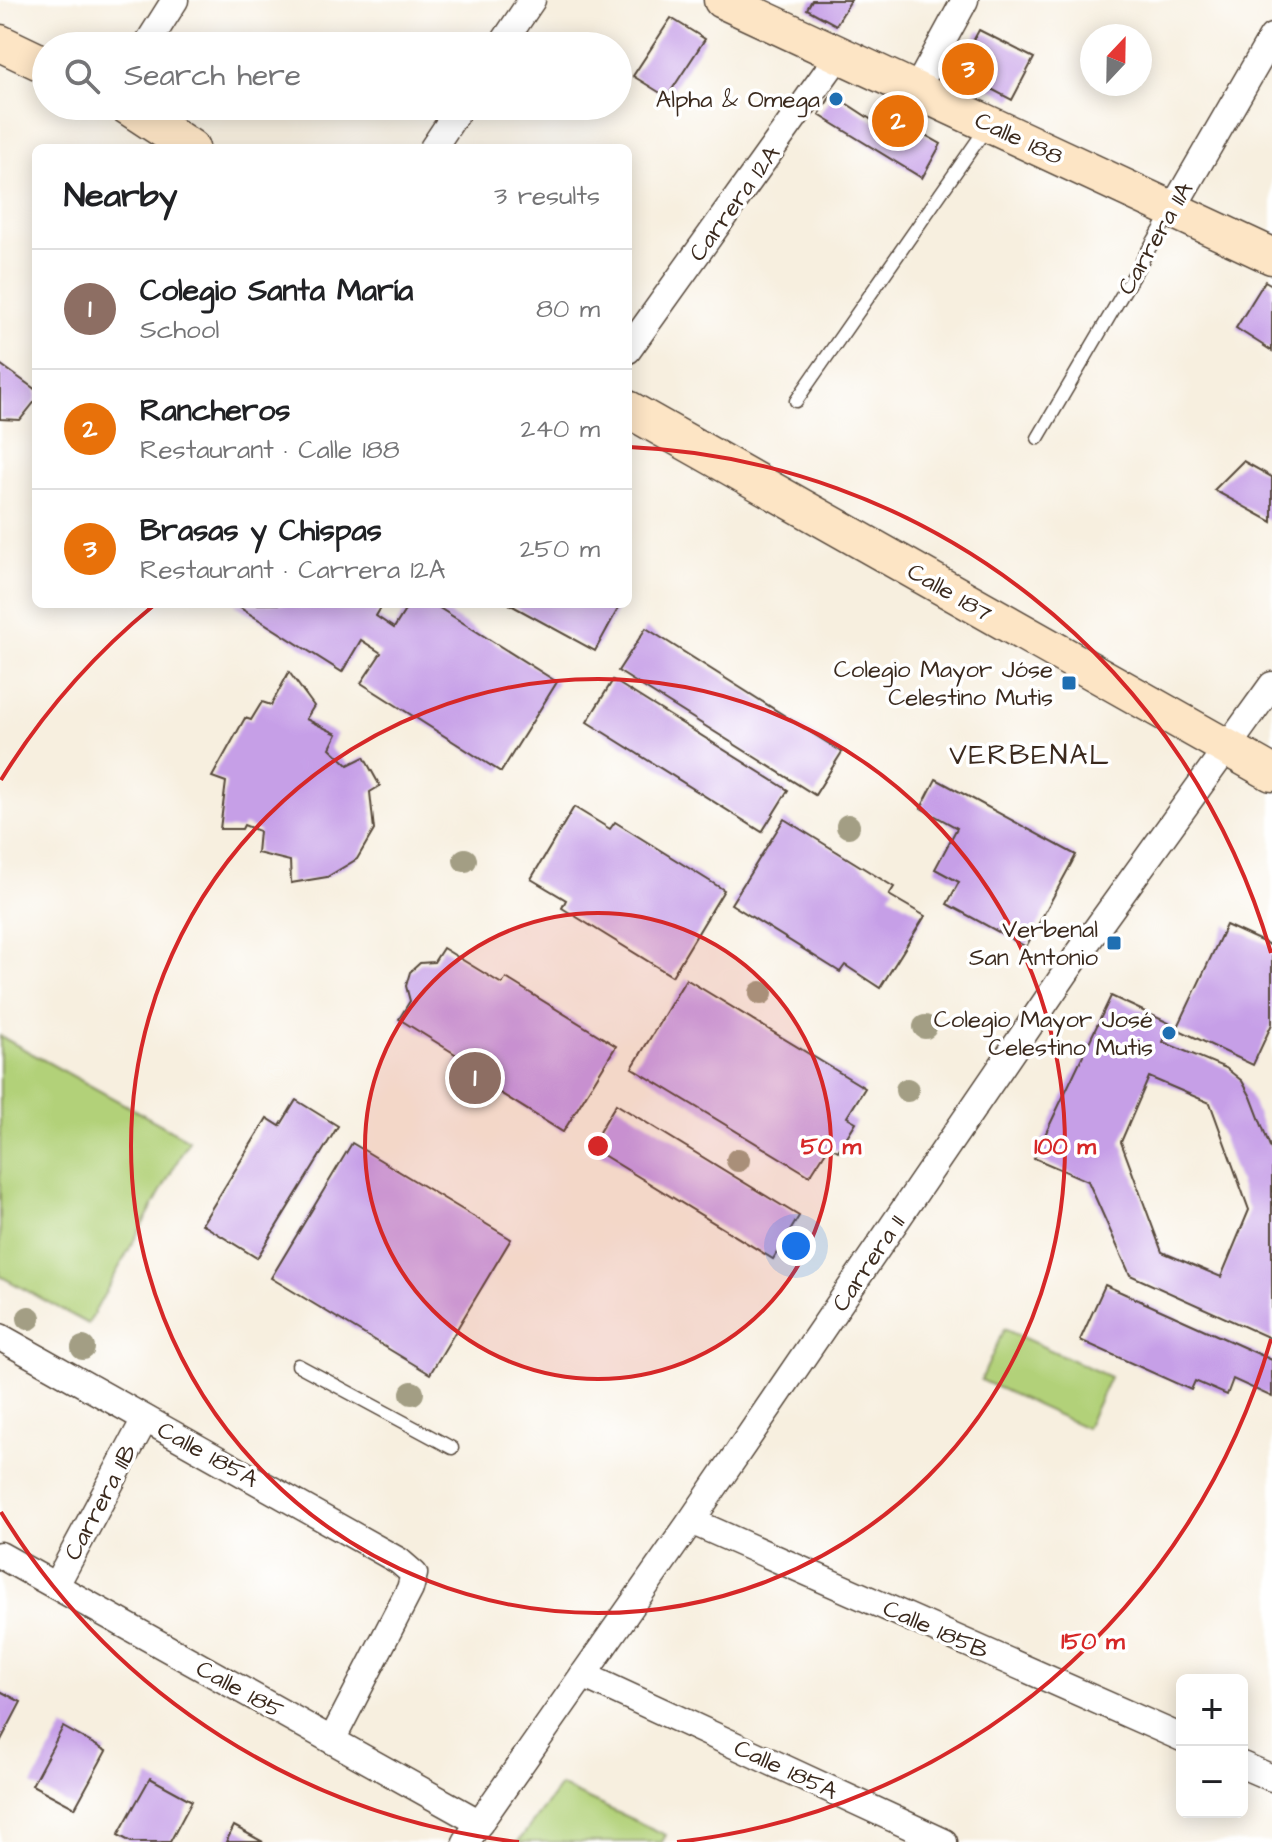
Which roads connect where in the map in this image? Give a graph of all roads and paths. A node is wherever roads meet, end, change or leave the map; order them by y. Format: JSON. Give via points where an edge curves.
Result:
{"nodes":[{"id":1,"x":175,"y":0,"type":"edge"},
{"id":2,"x":532,"y":0,"type":"edge"},
{"id":3,"x":722,"y":0,"type":"edge"},
{"id":4,"x":965,"y":0,"type":"edge"},
{"id":5,"x":155,"y":32,"type":"edge"},
{"id":6,"x":510,"y":32,"type":"edge"},
{"id":7,"x":1272,"y":37,"type":"edge"},
{"id":8,"x":0,"y":43,"type":"edge"},
{"id":9,"x":839,"y":55,"type":"junction"},
{"id":10,"x":32,"y":58,"type":"edge"},
{"id":11,"x":916,"y":90,"type":"junction"},
{"id":12,"x":148,"y":120,"type":"edge"},
{"id":13,"x":452,"y":120,"type":"edge"},
{"id":14,"x":988,"y":124,"type":"junction"},
{"id":15,"x":185,"y":144,"type":"edge"},
{"id":16,"x":436,"y":144,"type":"edge"},
{"id":17,"x":1172,"y":210,"type":"junction"},
{"id":18,"x":1272,"y":256,"type":"edge"},
{"id":19,"x":632,"y":344,"type":"edge"},
{"id":20,"x":796,"y":401,"type":"dead end"},
{"id":21,"x":632,"y":411,"type":"edge"},
{"id":22,"x":1038,"y":438,"type":"dead end"},
{"id":23,"x":1272,"y":685,"type":"edge"},
{"id":24,"x":1225,"y":748,"type":"junction"},
{"id":25,"x":1272,"y":773,"type":"edge"},
{"id":26,"x":0,"y":1337,"type":"edge"},
{"id":27,"x":298,"y":1365,"type":"dead end"},
{"id":28,"x":145,"y":1419,"type":"junction"},
{"id":29,"x":452,"y":1448,"type":"dead end"},
{"id":30,"x":691,"y":1521,"type":"junction"},
{"id":31,"x":0,"y":1555,"type":"edge"},
{"id":32,"x":56,"y":1585,"type":"junction"},
{"id":33,"x":583,"y":1675,"type":"junction"},
{"id":34,"x":1176,"y":1735,"type":"edge"},
{"id":35,"x":332,"y":1740,"type":"junction"},
{"id":36,"x":1248,"y":1768,"type":"edge"},
{"id":37,"x":1272,"y":1778,"type":"edge"},
{"id":38,"x":473,"y":1832,"type":"edge"},
{"id":39,"x":944,"y":1842,"type":"edge"}],
"edges":[{"from":1,"to":5,"type":"street"},
{"from":2,"to":6,"type":"street"},
{"from":3,"to":9,"type":"street","name":"Calle 188"},
{"from":4,"to":11,"type":"street"},
{"from":7,"to":17,"type":"street","name":"Carrera 11A"},
{"from":8,"to":10,"type":"street"},
{"from":9,"to":11,"type":"street","name":"Calle 188"},
{"from":9,"to":19,"type":"street","name":"Carrera 12A"},
{"from":11,"to":14,"type":"street","name":"Calle 188"},
{"from":12,"to":15,"type":"street"},
{"from":13,"to":16,"type":"street"},
{"from":14,"to":17,"type":"street","name":"Calle 188"},
{"from":14,"to":20,"type":"lane"},
{"from":17,"to":18,"type":"street","name":"Calle 188"},
{"from":17,"to":22,"type":"lane","name":"Carrera 11A"},
{"from":21,"to":24,"type":"street","name":"Calle 187"},
{"from":23,"to":24,"type":"street","name":"Carrera 11"},
{"from":24,"to":25,"type":"street","name":"Calle 187"},
{"from":24,"to":30,"type":"street","name":"Carrera 11"},
{"from":26,"to":28,"type":"street","name":"Calle 185A"},
{"from":27,"to":29,"type":"lane"},
{"from":28,"to":32,"type":"street","name":"Carrera 11B"},
{"from":28,"to":35,"type":"street","name":"Calle 185A","via":[[414,1574]]},
{"from":30,"to":33,"type":"street","name":"Carrera 11"},
{"from":30,"to":34,"type":"street","name":"Calle 185B"},
{"from":31,"to":32,"type":"street","name":"Calle 185"},
{"from":32,"to":35,"type":"street","name":"Calle 185"},
{"from":33,"to":38,"type":"street","name":"Carrera 11"},
{"from":33,"to":39,"type":"street","name":"Calle 185A"},
{"from":35,"to":38,"type":"street","name":"Calle 185"},
{"from":36,"to":37,"type":"street"}]}
